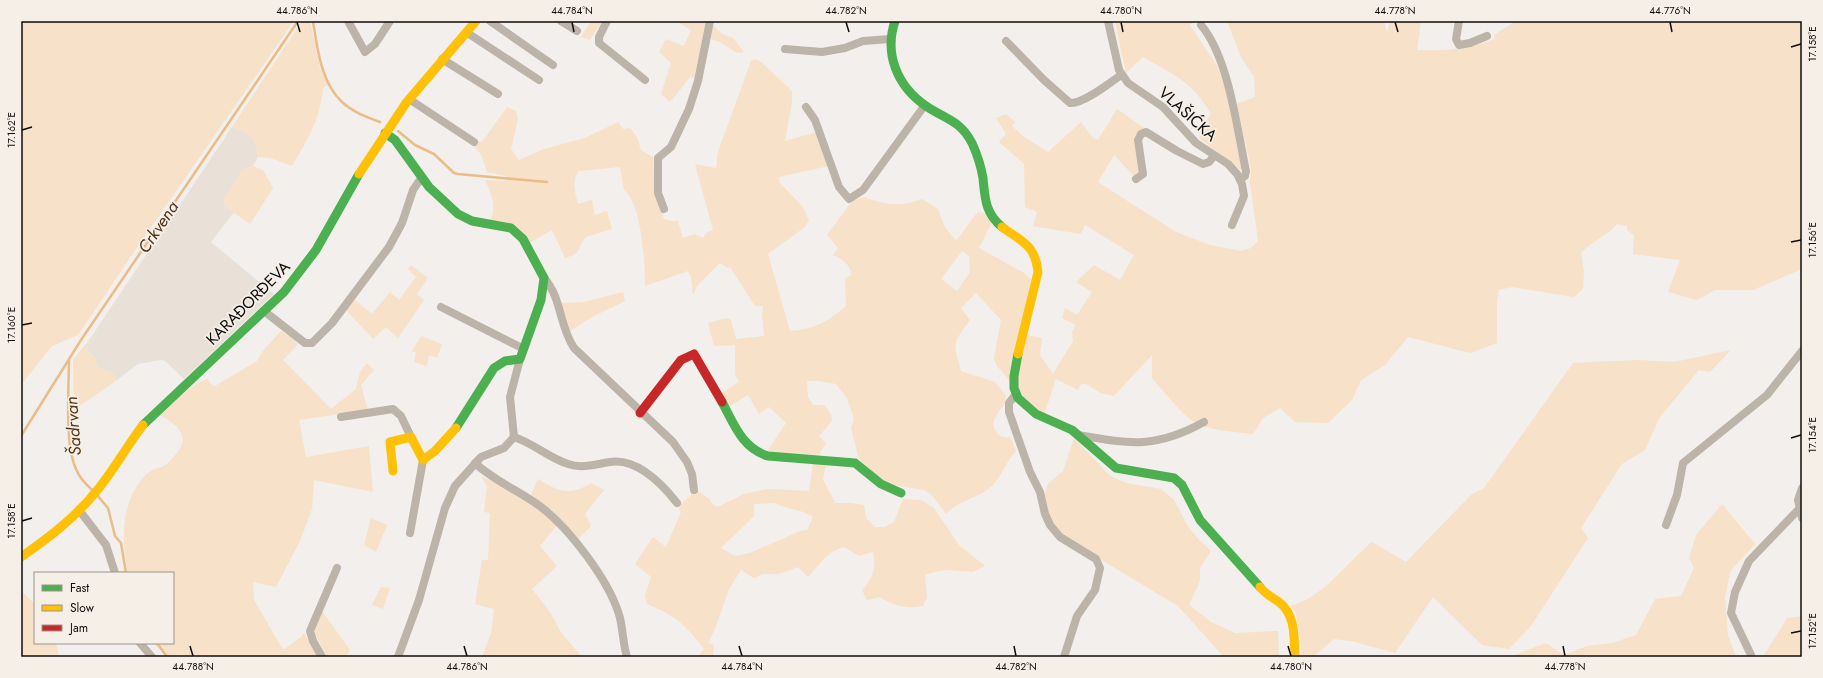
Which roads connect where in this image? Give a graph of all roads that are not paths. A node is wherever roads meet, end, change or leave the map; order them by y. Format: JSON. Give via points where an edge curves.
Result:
{"nodes":[{"id":1,"x":348,"y":21,"type":"edge"},
{"id":2,"x":390,"y":21,"type":"edge"},
{"id":3,"x":476,"y":21,"type":"edge"},
{"id":4,"x":490,"y":21,"type":"edge"},
{"id":5,"x":562,"y":21,"type":"edge"},
{"id":6,"x":607,"y":21,"type":"edge"},
{"id":7,"x":710,"y":21,"type":"edge"},
{"id":8,"x":895,"y":21,"type":"edge"},
{"id":9,"x":1108,"y":21,"type":"edge"},
{"id":10,"x":1459,"y":21,"type":"edge"},
{"id":11,"x":1201,"y":25,"type":"dead end"},
{"id":12,"x":466,"y":32,"type":"junction"},
{"id":13,"x":577,"y":32,"type":"dead end"},
{"id":14,"x":1487,"y":36,"type":"dead end"},
{"id":15,"x":890,"y":39,"type":"junction"},
{"id":16,"x":1006,"y":41,"type":"dead end"},
{"id":17,"x":785,"y":49,"type":"dead end"},
{"id":18,"x":442,"y":59,"type":"junction"},
{"id":19,"x":553,"y":65,"type":"dead end"},
{"id":20,"x":1121,"y":75,"type":"junction"},
{"id":21,"x":539,"y":80,"type":"dead end"},
{"id":22,"x":645,"y":80,"type":"dead end"},
{"id":23,"x":498,"y":94,"type":"dead end"},
{"id":24,"x":409,"y":99,"type":"junction"},
{"id":25,"x":925,"y":105,"type":"junction"},
{"id":26,"x":806,"y":108,"type":"dead end"},
{"id":27,"x":385,"y":133,"type":"junction"},
{"id":28,"x":474,"y":142,"type":"dead end"},
{"id":29,"x":1214,"y":156,"type":"junction"},
{"id":30,"x":422,"y":177,"type":"junction"},
{"id":31,"x":1136,"y":179,"type":"dead end"},
{"id":32,"x":1240,"y":179,"type":"junction"},
{"id":33,"x":664,"y":208,"type":"dead end"},
{"id":34,"x":1232,"y":225,"type":"dead end"},
{"id":35,"x":544,"y":278,"type":"junction"},
{"id":36,"x":441,"y":306,"type":"dead end"},
{"id":37,"x":264,"y":311,"type":"junction"},
{"id":38,"x":524,"y":349,"type":"junction"},
{"id":39,"x":1802,"y":351,"type":"edge"},
{"id":40,"x":520,"y":359,"type":"junction"},
{"id":41,"x":1016,"y":394,"type":"junction"},
{"id":42,"x":640,"y":413,"type":"junction"},
{"id":43,"x":341,"y":417,"type":"dead end"},
{"id":44,"x":1204,"y":422,"type":"dead end"},
{"id":45,"x":1077,"y":435,"type":"junction"},
{"id":46,"x":411,"y":437,"type":"junction"},
{"id":47,"x":514,"y":437,"type":"junction"},
{"id":48,"x":423,"y":460,"type":"junction"},
{"id":49,"x":475,"y":462,"type":"junction"},
{"id":50,"x":393,"y":471,"type":"dead end"},
{"id":51,"x":1802,"y":488,"type":"edge"},
{"id":52,"x":694,"y":490,"type":"dead end"},
{"id":53,"x":901,"y":493,"type":"dead end"},
{"id":54,"x":678,"y":503,"type":"dead end"},
{"id":55,"x":1799,"y":509,"type":"junction"},
{"id":56,"x":79,"y":510,"type":"junction"},
{"id":57,"x":1802,"y":518,"type":"edge"},
{"id":58,"x":1666,"y":525,"type":"dead end"},
{"id":59,"x":410,"y":534,"type":"dead end"},
{"id":60,"x":21,"y":557,"type":"edge"},
{"id":61,"x":337,"y":568,"type":"dead end"},
{"id":62,"x":115,"y":572,"type":"edge"},
{"id":63,"x":141,"y":644,"type":"edge"},
{"id":64,"x":1751,"y":655,"type":"dead end"},
{"id":65,"x":152,"y":657,"type":"edge"},
{"id":66,"x":322,"y":657,"type":"edge"},
{"id":67,"x":398,"y":657,"type":"edge"},
{"id":68,"x":628,"y":657,"type":"edge"},
{"id":69,"x":1064,"y":657,"type":"edge"},
{"id":70,"x":1295,"y":657,"type":"edge"}],
"edges":[{"from":1,"to":2,"type":"street","via":[[366,52]]},
{"from":3,"to":12,"type":"street","name":"KARAĐORĐEVA"},
{"from":4,"to":19,"type":"street"},
{"from":5,"to":13,"type":"street"},
{"from":6,"to":22,"type":"street","via":[[599,43]]},
{"from":7,"to":33,"type":"street","via":[[698,81],[689,109],[671,147],[658,158],[658,193]]},
{"from":8,"to":15,"type":"street"},
{"from":9,"to":20,"type":"street"},
{"from":10,"to":14,"type":"street","via":[[1456,39],[1459,44],[1470,43]]},
{"from":11,"to":32,"type":"street","via":[[1215,46],[1228,89],[1246,171],[1245,176]]},
{"from":12,"to":18,"type":"street","name":"KARAĐORĐEVA"},
{"from":12,"to":21,"type":"street"},
{"from":15,"to":17,"type":"street","via":[[863,41],[845,48],[822,52]]},
{"from":15,"to":25,"type":"street","via":[[899,77],[904,86]]},
{"from":16,"to":20,"type":"street","via":[[1070,103],[1086,97]]},
{"from":18,"to":23,"type":"street"},
{"from":18,"to":24,"type":"street","name":"KARAĐORĐEVA"},
{"from":20,"to":29,"type":"street","name":"VLAŠIĆKA","via":[[1131,86],[1168,111],[1196,143]]},
{"from":24,"to":27,"type":"street","name":"KARAĐORĐEVA"},
{"from":24,"to":28,"type":"street"},
{"from":25,"to":26,"type":"street","via":[[863,190],[849,199],[838,187],[814,120]]},
{"from":25,"to":41,"type":"street","via":[[951,118],[965,132],[979,159],[989,212],[995,221],[1028,245],[1038,264],[1014,376]]},
{"from":27,"to":30,"type":"street","via":[[395,140]]},
{"from":27,"to":37,"type":"street","name":"KARAĐORĐEVA","via":[[316,250],[284,292]]},
{"from":29,"to":31,"type":"street","via":[[1203,164],[1146,132],[1141,134],[1138,140],[1143,174]]},
{"from":29,"to":32,"type":"street","name":"VLAŠIĆKA","via":[[1233,169]]},
{"from":30,"to":35,"type":"street","via":[[442,200],[463,217],[515,230],[523,239]]},
{"from":30,"to":37,"type":"street","via":[[413,190],[402,223],[389,246],[332,322],[312,343],[305,343]]},
{"from":32,"to":34,"type":"street","via":[[1244,196]]},
{"from":35,"to":38,"type":"street","via":[[541,300]]},
{"from":35,"to":42,"type":"street","via":[[554,292],[563,325],[574,348]]},
{"from":36,"to":38,"type":"street"},
{"from":37,"to":56,"type":"street","name":"KARAĐORĐEVA","via":[[142,426],[99,488]]},
{"from":38,"to":40,"type":"street"},
{"from":39,"to":58,"type":"street","via":[[1767,395],[1683,463],[1677,495]]},
{"from":40,"to":47,"type":"street","via":[[510,397]]},
{"from":40,"to":48,"type":"street","via":[[505,361],[494,368],[439,449]]},
{"from":41,"to":45,"type":"street","via":[[1031,411],[1066,426]]},
{"from":41,"to":69,"type":"street","via":[[1009,403],[1009,412],[1030,472],[1040,492],[1047,520],[1060,537],[1096,559],[1100,568],[1095,590],[1073,624]]},
{"from":42,"to":52,"type":"street","via":[[681,452],[692,474]]},
{"from":42,"to":53,"type":"street","via":[[682,360],[694,354],[739,435],[750,448],[768,456],[855,463],[881,484]]},
{"from":43,"to":46,"type":"street","via":[[393,409],[401,416]]},
{"from":44,"to":45,"type":"street","via":[[1182,434],[1155,441],[1129,443]]},
{"from":45,"to":70,"type":"street","via":[[1116,468],[1174,478],[1182,485],[1200,520],[1265,595],[1289,610],[1293,624]]},
{"from":46,"to":48,"type":"street"},
{"from":46,"to":50,"type":"street","via":[[390,442]]},
{"from":47,"to":49,"type":"street","via":[[504,448],[487,453]]},
{"from":47,"to":54,"type":"street","via":[[569,465],[585,466],[612,462],[632,464],[658,482]]},
{"from":48,"to":59,"type":"street"},
{"from":49,"to":67,"type":"street","via":[[458,481],[447,502],[419,600]]},
{"from":49,"to":68,"type":"street","via":[[486,472],[542,508],[557,521],[592,563],[610,591]]},
{"from":51,"to":55,"type":"street","via":[[1798,500]]},
{"from":55,"to":57,"type":"street"},
{"from":55,"to":64,"type":"street","via":[[1749,561],[1735,592],[1731,613]]},
{"from":56,"to":60,"type":"street","name":"KARAĐORĐEVA","via":[[51,536]]},
{"from":56,"to":62,"type":"street","via":[[106,545]]},
{"from":61,"to":66,"type":"street","via":[[310,631]]},
{"from":63,"to":65,"type":"street"}]}
